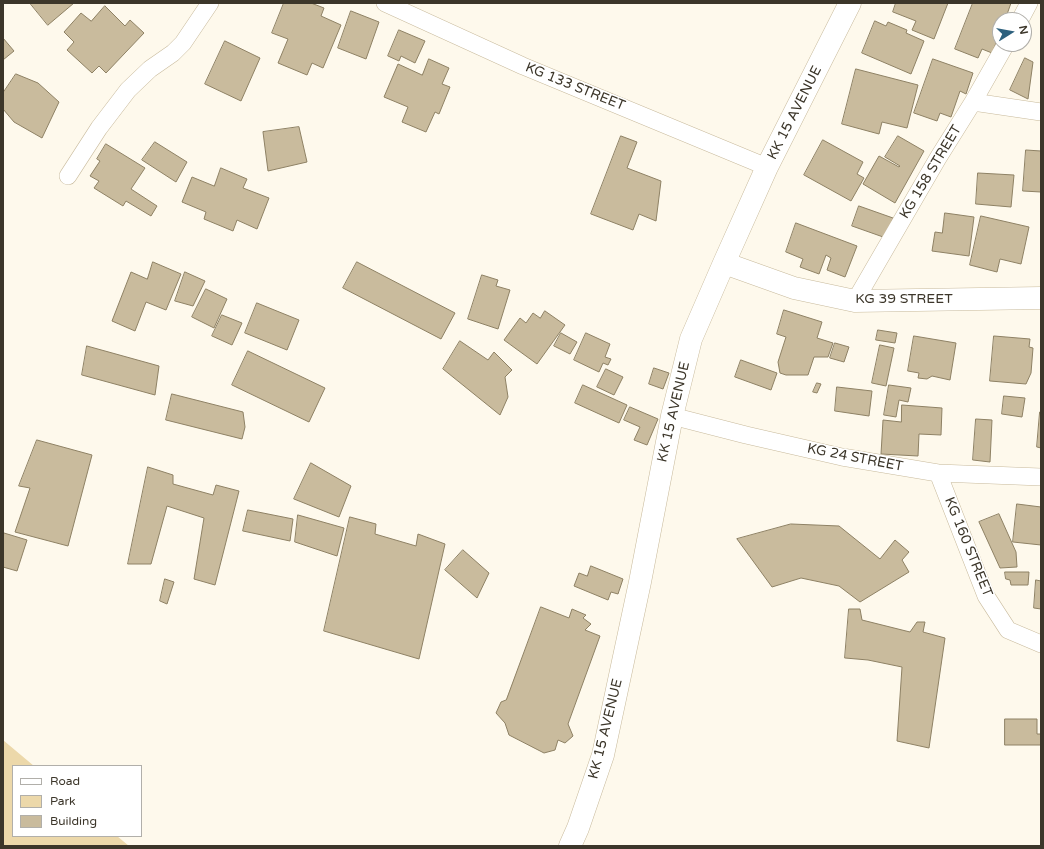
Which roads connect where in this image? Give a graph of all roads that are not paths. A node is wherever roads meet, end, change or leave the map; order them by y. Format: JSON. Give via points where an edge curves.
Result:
{"nodes":[{"id":1,"x":210,"y":3,"type":"edge"},
{"id":2,"x":385,"y":3,"type":"edge"},
{"id":3,"x":850,"y":3,"type":"edge"},
{"id":4,"x":1029,"y":3,"type":"edge"},
{"id":5,"x":1024,"y":12,"type":"edge"},
{"id":6,"x":1002,"y":52,"type":"edge"},
{"id":7,"x":974,"y":102,"type":"junction"},
{"id":8,"x":1041,"y":112,"type":"edge"},
{"id":9,"x":767,"y":167,"type":"junction"},
{"id":10,"x":68,"y":176,"type":"dead end"},
{"id":11,"x":724,"y":263,"type":"junction"},
{"id":12,"x":1041,"y":298,"type":"edge"},
{"id":13,"x":856,"y":301,"type":"junction"},
{"id":14,"x":672,"y":416,"type":"junction"},
{"id":15,"x":938,"y":473,"type":"junction"},
{"id":16,"x":1041,"y":477,"type":"edge"},
{"id":17,"x":1041,"y":644,"type":"edge"},
{"id":18,"x":570,"y":846,"type":"edge"}],
"edges":[{"from":1,"to":10,"type":"street","via":[[183,43],[128,90]]},
{"from":2,"to":9,"type":"street","name":"KG 133 STREET","via":[[523,66]]},
{"from":3,"to":9,"type":"street","name":"KK 15 AVENUE"},
{"from":4,"to":5,"type":"street"},
{"from":6,"to":7,"type":"street","name":"KG 158 STREET"},
{"from":7,"to":8,"type":"street"},
{"from":7,"to":13,"type":"street","name":"KG 158 STREET","via":[[938,158]]},
{"from":9,"to":11,"type":"street","name":"KK 15 AVENUE"},
{"from":11,"to":13,"type":"street","name":"KG 39 STREET","via":[[794,288]]},
{"from":11,"to":14,"type":"street","name":"KK 15 AVENUE","via":[[691,340]]},
{"from":12,"to":13,"type":"street","name":"KG 39 STREET"},
{"from":14,"to":15,"type":"street","name":"KG 24 STREET","via":[[842,457]]},
{"from":14,"to":18,"type":"street","name":"KK 15 AVENUE","via":[[603,755]]},
{"from":15,"to":16,"type":"street","name":"KG 24 STREET"},
{"from":15,"to":17,"type":"street","name":"KG 160 STREET","via":[[986,596],[1008,630]]}]}
